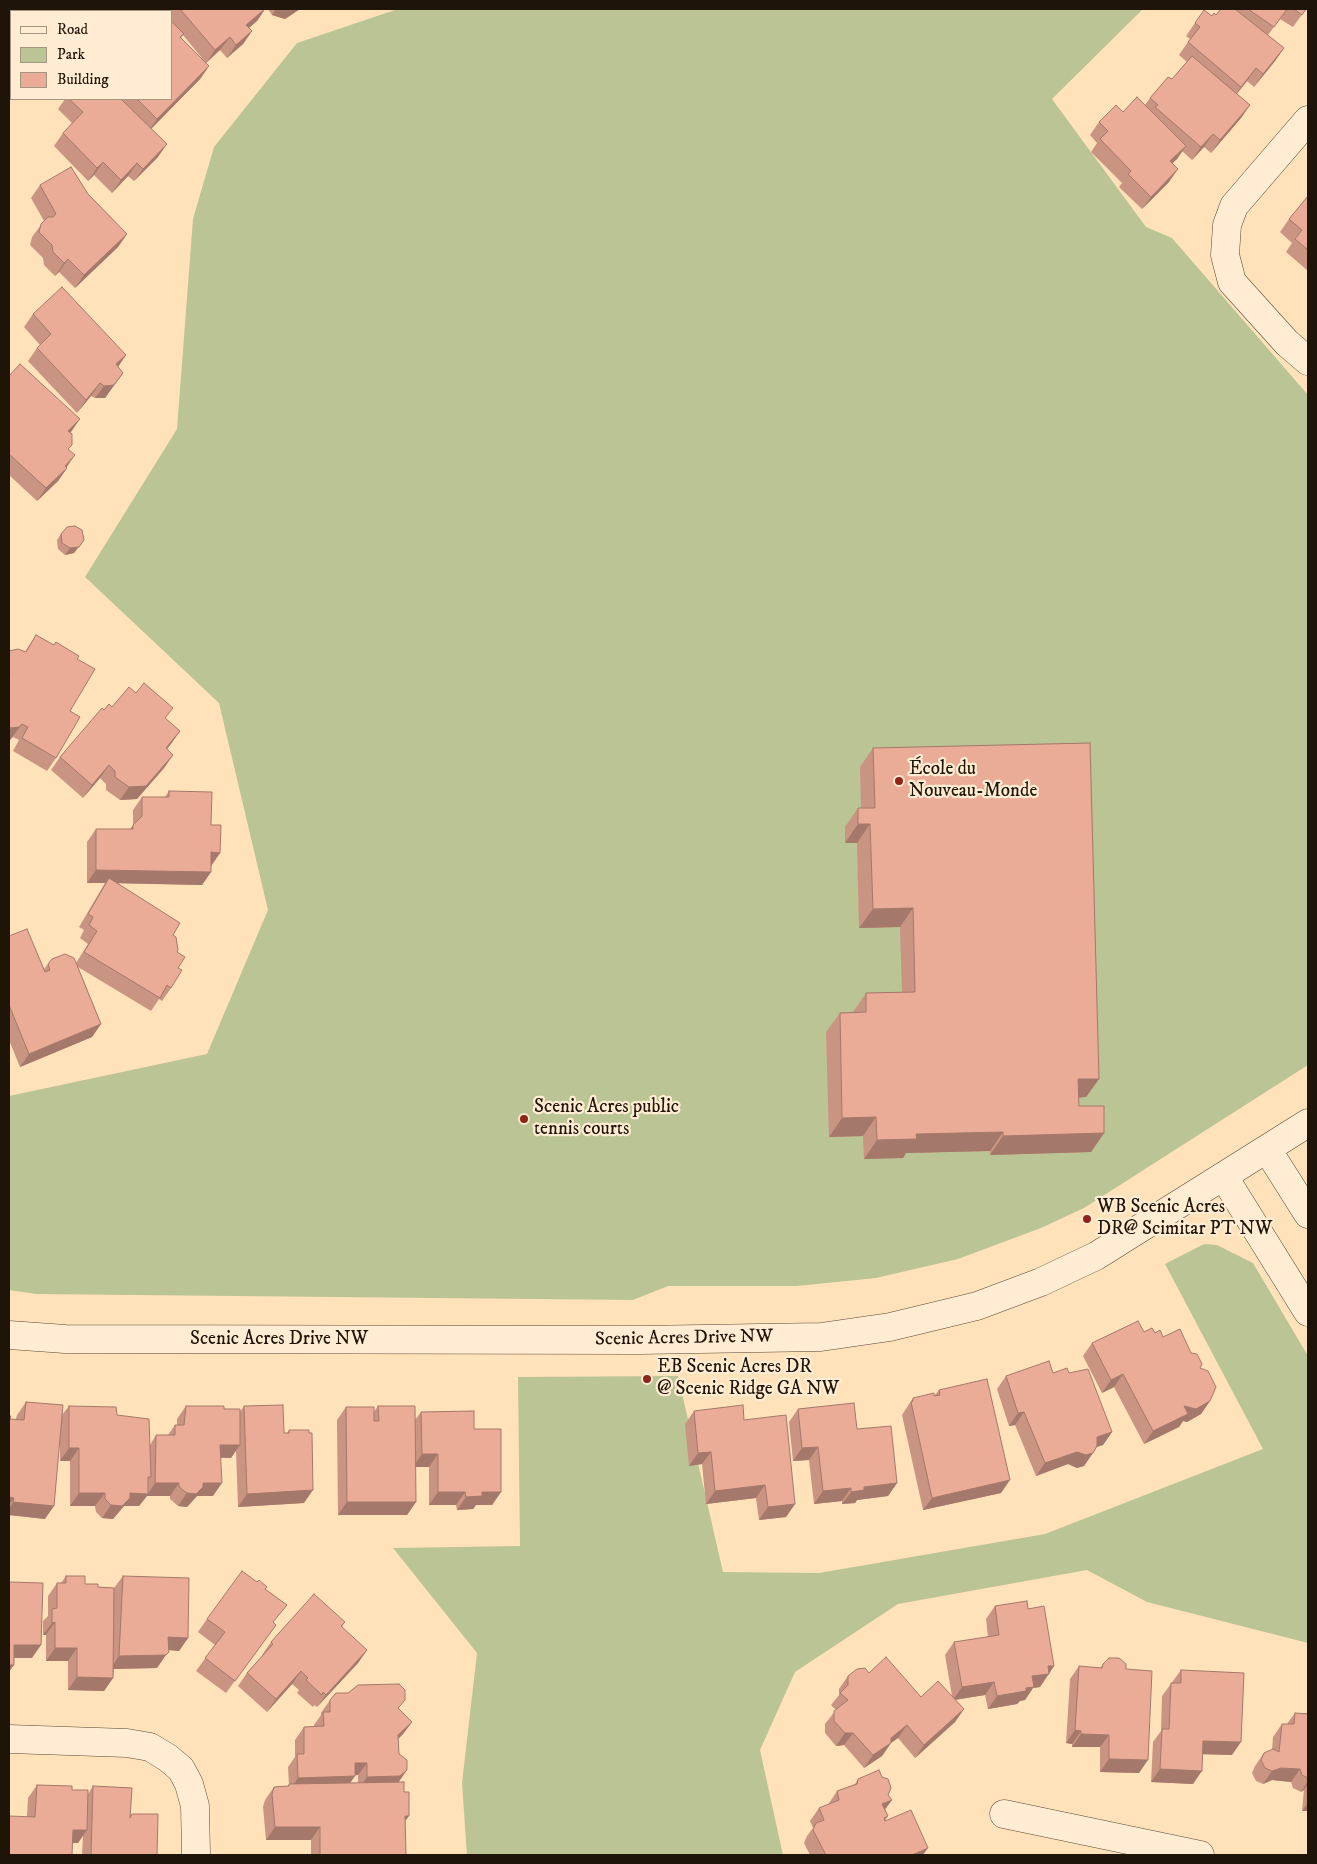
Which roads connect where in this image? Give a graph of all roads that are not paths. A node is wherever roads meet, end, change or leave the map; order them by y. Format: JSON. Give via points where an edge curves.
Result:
{"nodes":[{"id":1,"x":1308,"y":120,"type":"edge"},
{"id":2,"x":1308,"y":361,"type":"edge"},
{"id":3,"x":1308,"y":1123,"type":"edge"},
{"id":4,"x":1268,"y":1149,"type":"junction"},
{"id":5,"x":1224,"y":1177,"type":"junction"},
{"id":6,"x":1308,"y":1214,"type":"edge"},
{"id":7,"x":1308,"y":1312,"type":"edge"},
{"id":8,"x":9,"y":1335,"type":"edge"},
{"id":9,"x":9,"y":1739,"type":"edge"},
{"id":10,"x":1004,"y":1814,"type":"dead end"},
{"id":11,"x":196,"y":1855,"type":"edge"},
{"id":12,"x":1200,"y":1855,"type":"edge"}],
"edges":[{"from":1,"to":2,"type":"street","via":[[1234,206],[1227,225],[1225,255],[1232,282],[1287,343]]},
{"from":3,"to":4,"type":"street","name":"Scenic Acres Drive NW"},
{"from":4,"to":5,"type":"street","name":"Scenic Acres Drive NW"},
{"from":4,"to":6,"type":"street"},
{"from":5,"to":7,"type":"street"},
{"from":5,"to":8,"type":"street","name":"Scenic Acres Drive NW","via":[[1096,1256],[1041,1282],[977,1306],[890,1328],[821,1337],[104,1339]]},
{"from":9,"to":11,"type":"street","via":[[127,1743],[150,1747],[168,1758],[189,1784],[195,1806]]},
{"from":10,"to":12,"type":"street"}]}
